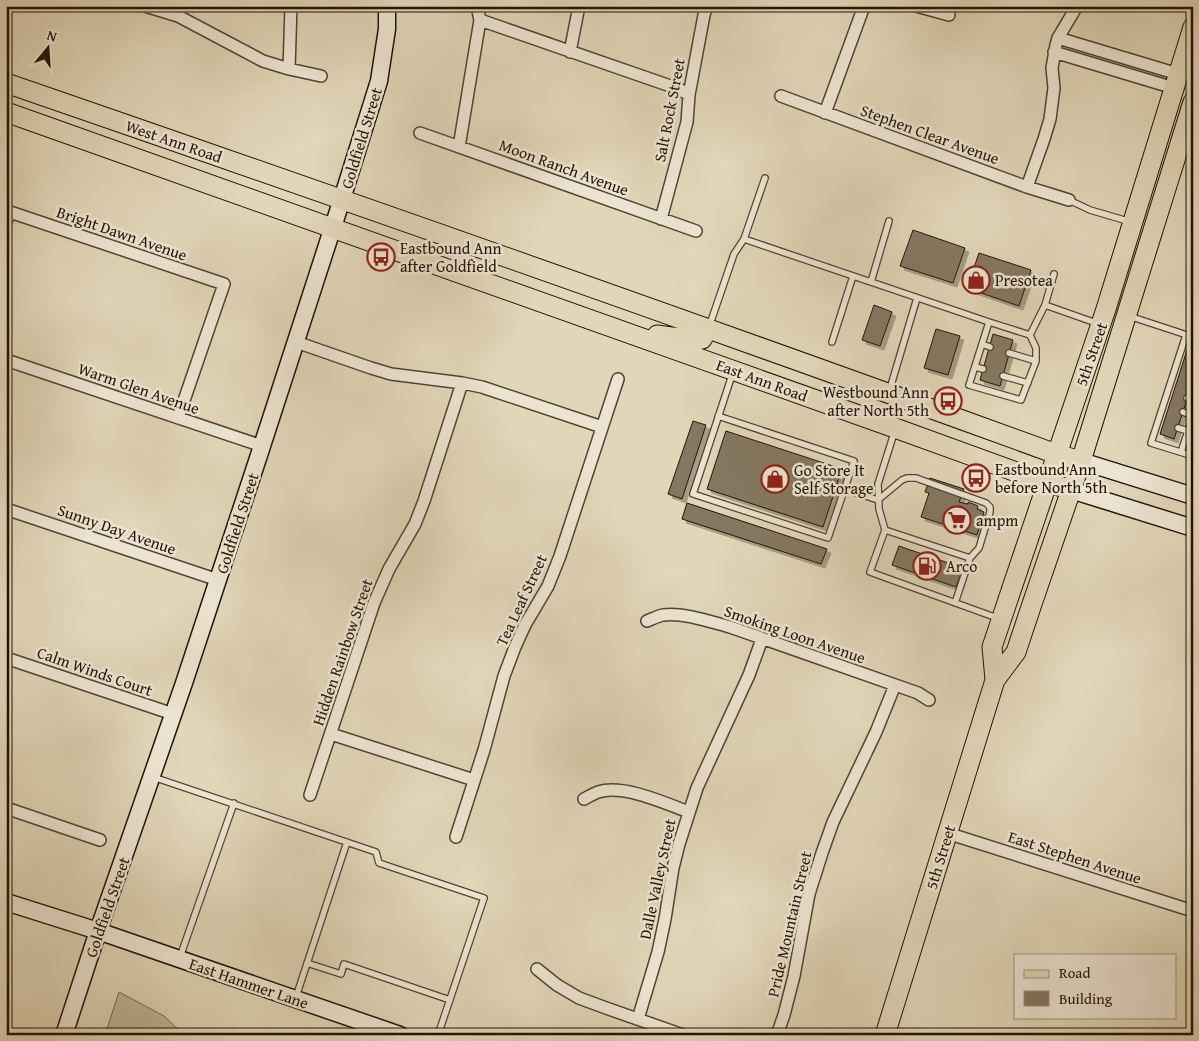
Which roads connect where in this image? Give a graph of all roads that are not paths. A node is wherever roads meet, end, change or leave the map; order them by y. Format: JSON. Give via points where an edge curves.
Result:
{"nodes":[{"id":1,"x":145,"y":6,"type":"edge"},
{"id":2,"x":291,"y":6,"type":"edge"},
{"id":3,"x":387,"y":6,"type":"edge"},
{"id":4,"x":477,"y":6,"type":"edge"},
{"id":5,"x":579,"y":6,"type":"edge"},
{"id":6,"x":707,"y":6,"type":"edge"},
{"id":7,"x":864,"y":6,"type":"edge"},
{"id":8,"x":916,"y":6,"type":"edge"},
{"id":9,"x":1076,"y":6,"type":"edge"},
{"id":10,"x":949,"y":16,"type":"dead end"},
{"id":11,"x":480,"y":20,"type":"junction"},
{"id":12,"x":1193,"y":27,"type":"edge"},
{"id":13,"x":1058,"y":38,"type":"junction"},
{"id":14,"x":570,"y":52,"type":"junction"},
{"id":15,"x":1054,"y":52,"type":"junction"},
{"id":16,"x":1111,"y":55,"type":"junction"},
{"id":17,"x":1106,"y":68,"type":"junction"},
{"id":18,"x":289,"y":69,"type":"junction"},
{"id":19,"x":321,"y":76,"type":"dead end"},
{"id":20,"x":1184,"y":77,"type":"edge"},
{"id":21,"x":6,"y":83,"type":"edge"},
{"id":22,"x":689,"y":94,"type":"junction"},
{"id":23,"x":781,"y":96,"type":"dead end"},
{"id":24,"x":1193,"y":102,"type":"edge"},
{"id":25,"x":6,"y":112,"type":"edge"},
{"id":26,"x":825,"y":113,"type":"junction"},
{"id":27,"x":420,"y":133,"type":"dead end"},
{"id":28,"x":459,"y":147,"type":"junction"},
{"id":29,"x":1174,"y":164,"type":"junction"},
{"id":30,"x":764,"y":178,"type":"dead end"},
{"id":31,"x":1027,"y":186,"type":"junction"},
{"id":32,"x":342,"y":199,"type":"junction"},
{"id":33,"x":1069,"y":200,"type":"joint"},
{"id":34,"x":8,"y":217,"type":"edge"},
{"id":35,"x":661,"y":219,"type":"junction"},
{"id":36,"x":889,"y":221,"type":"dead end"},
{"id":37,"x":1133,"y":223,"type":"junction"},
{"id":38,"x":333,"y":228,"type":"junction"},
{"id":39,"x":696,"y":231,"type":"dead end"},
{"id":40,"x":744,"y":239,"type":"junction"},
{"id":41,"x":1054,"y":274,"type":"dead end"},
{"id":42,"x":853,"y":276,"type":"junction"},
{"id":43,"x":871,"y":282,"type":"junction"},
{"id":44,"x":918,"y":298,"type":"junction"},
{"id":45,"x":1045,"y":305,"type":"junction"},
{"id":46,"x":1127,"y":315,"type":"junction"},
{"id":47,"x":989,"y":322,"type":"junction"},
{"id":48,"x":1101,"y":324,"type":"junction"},
{"id":49,"x":708,"y":329,"type":"junction"},
{"id":50,"x":619,"y":330,"type":"junction"},
{"id":51,"x":1030,"y":335,"type":"junction"},
{"id":52,"x":1186,"y":335,"type":"junction"},
{"id":53,"x":1193,"y":338,"type":"edge"},
{"id":54,"x":296,"y":342,"type":"junction"},
{"id":55,"x":832,"y":342,"type":"dead end"},
{"id":56,"x":982,"y":344,"type":"junction"},
{"id":57,"x":990,"y":347,"type":"dead end"},
{"id":58,"x":1009,"y":353,"type":"dead end"},
{"id":59,"x":6,"y":360,"type":"edge"},
{"id":60,"x":1036,"y":360,"type":"junction"},
{"id":61,"x":975,"y":366,"type":"junction"},
{"id":62,"x":734,"y":370,"type":"junction"},
{"id":63,"x":983,"y":370,"type":"dead end"},
{"id":64,"x":1003,"y":376,"type":"dead end"},
{"id":65,"x":618,"y":378,"type":"dead end"},
{"id":66,"x":462,"y":383,"type":"junction"},
{"id":67,"x":1028,"y":383,"type":"junction"},
{"id":68,"x":889,"y":393,"type":"junction"},
{"id":69,"x":1183,"y":412,"type":"dead end"},
{"id":70,"x":718,"y":416,"type":"junction"},
{"id":71,"x":1193,"y":416,"type":"edge"},
{"id":72,"x":178,"y":418,"type":"junction"},
{"id":73,"x":602,"y":427,"type":"junction"},
{"id":74,"x":896,"y":428,"type":"junction"},
{"id":75,"x":1178,"y":428,"type":"dead end"},
{"id":76,"x":1188,"y":431,"type":"junction"},
{"id":77,"x":262,"y":446,"type":"junction"},
{"id":78,"x":1181,"y":452,"type":"junction"},
{"id":79,"x":1056,"y":454,"type":"junction"},
{"id":80,"x":1193,"y":456,"type":"edge"},
{"id":81,"x":1081,"y":461,"type":"junction"},
{"id":82,"x":1047,"y":482,"type":"junction"},
{"id":83,"x":844,"y":489,"type":"junction"},
{"id":84,"x":1071,"y":490,"type":"junction"},
{"id":85,"x":1193,"y":496,"type":"edge"},
{"id":86,"x":878,"y":500,"type":"junction"},
{"id":87,"x":6,"y":509,"type":"edge"},
{"id":88,"x":1193,"y":528,"type":"edge"},
{"id":89,"x":885,"y":530,"type":"junction"},
{"id":90,"x":970,"y":558,"type":"junction"},
{"id":91,"x":218,"y":580,"type":"junction"},
{"id":92,"x":955,"y":603,"type":"junction"},
{"id":93,"x":648,"y":620,"type":"dead end"},
{"id":94,"x":1001,"y":620,"type":"junction"},
{"id":95,"x":762,"y":639,"type":"junction"},
{"id":96,"x":6,"y":658,"type":"edge"},
{"id":97,"x":995,"y":680,"type":"junction"},
{"id":98,"x":895,"y":686,"type":"junction"},
{"id":99,"x":929,"y":700,"type":"dead end"},
{"id":100,"x":173,"y":714,"type":"junction"},
{"id":101,"x":331,"y":734,"type":"junction"},
{"id":102,"x":151,"y":776,"type":"junction"},
{"id":103,"x":474,"y":780,"type":"junction"},
{"id":104,"x":310,"y":795,"type":"dead end"},
{"id":105,"x":584,"y":799,"type":"dead end"},
{"id":106,"x":234,"y":803,"type":"junction"},
{"id":107,"x":6,"y":808,"type":"edge"},
{"id":108,"x":689,"y":812,"type":"junction"},
{"id":109,"x":947,"y":833,"type":"junction"},
{"id":110,"x":456,"y":837,"type":"dead end"},
{"id":111,"x":100,"y":840,"type":"dead end"},
{"id":112,"x":347,"y":842,"type":"junction"},
{"id":113,"x":6,"y":902,"type":"edge"},
{"id":114,"x":1193,"y":911,"type":"edge"},
{"id":115,"x":98,"y":931,"type":"junction"},
{"id":116,"x":179,"y":959,"type":"junction"},
{"id":117,"x":307,"y":963,"type":"junction"},
{"id":118,"x":538,"y":969,"type":"dead end"},
{"id":119,"x":295,"y":999,"type":"junction"},
{"id":120,"x":450,"y":1000,"type":"junction"},
{"id":121,"x":638,"y":1019,"type":"junction"},
{"id":122,"x":64,"y":1035,"type":"edge"},
{"id":123,"x":400,"y":1035,"type":"edge"},
{"id":124,"x":438,"y":1035,"type":"edge"},
{"id":125,"x":683,"y":1035,"type":"edge"},
{"id":126,"x":777,"y":1035,"type":"edge"},
{"id":127,"x":885,"y":1035,"type":"edge"}],
"edges":[{"from":1,"to":18,"type":"street","via":[[178,16],[263,61]]},
{"from":2,"to":18,"type":"street"},
{"from":3,"to":32,"type":"street","name":"Goldfield Street","via":[[387,30],[379,81]]},
{"from":4,"to":11,"type":"street"},
{"from":5,"to":14,"type":"street"},
{"from":6,"to":22,"type":"street","name":"Salt Rock Street"},
{"from":7,"to":26,"type":"street"},
{"from":8,"to":10,"type":"street"},
{"from":9,"to":13,"type":"street"},
{"from":11,"to":14,"type":"street"},
{"from":11,"to":28,"type":"street"},
{"from":12,"to":20,"type":"main road","name":"5th Street"},
{"from":13,"to":15,"type":"street"},
{"from":13,"to":16,"type":"street"},
{"from":14,"to":22,"type":"street"},
{"from":15,"to":17,"type":"street"},
{"from":15,"to":31,"type":"street","via":[[1050,119]]},
{"from":16,"to":17,"type":"lane"},
{"from":16,"to":20,"type":"street"},
{"from":17,"to":20,"type":"street"},
{"from":18,"to":19,"type":"street"},
{"from":20,"to":29,"type":"main road","via":[[1177,113]]},
{"from":20,"to":37,"type":"main road","name":"5th Street"},
{"from":21,"to":32,"type":"main road","name":"West Ann Road"},
{"from":22,"to":35,"type":"street","name":"Salt Rock Street","via":[[687,122]]},
{"from":23,"to":26,"type":"street","name":"Stephen Clear Avenue"},
{"from":24,"to":29,"type":"main road","name":"5th Street"},
{"from":25,"to":38,"type":"main road","name":"West Ann Road"},
{"from":26,"to":31,"type":"street","name":"Stephen Clear Avenue"},
{"from":27,"to":28,"type":"street","name":"Moon Ranch Avenue"},
{"from":28,"to":35,"type":"street","name":"Moon Ranch Avenue"},
{"from":29,"to":46,"type":"main road","name":"5th Street"},
{"from":30,"to":40,"type":"lane"},
{"from":31,"to":33,"type":"street","name":"Stephen Clear Avenue"},
{"from":32,"to":38,"type":"street","name":"Goldfield Street"},
{"from":32,"to":49,"type":"main road","name":"East Ann Road"},
{"from":33,"to":37,"type":"lane"},
{"from":34,"to":72,"type":"street","name":"Bright Dawn Avenue","via":[[224,284]]},
{"from":35,"to":39,"type":"street","name":"Moon Ranch Avenue"},
{"from":36,"to":43,"type":"lane"},
{"from":37,"to":48,"type":"main road","name":"5th Street"},
{"from":38,"to":50,"type":"main road","name":"East Ann Road"},
{"from":38,"to":54,"type":"street","name":"Goldfield Street"},
{"from":40,"to":42,"type":"lane"},
{"from":40,"to":49,"type":"lane","via":[[734,254]]},
{"from":41,"to":45,"type":"lane"},
{"from":42,"to":43,"type":"lane"},
{"from":42,"to":55,"type":"lane"},
{"from":43,"to":44,"type":"lane"},
{"from":44,"to":47,"type":"lane"},
{"from":44,"to":68,"type":"lane"},
{"from":45,"to":48,"type":"lane"},
{"from":45,"to":51,"type":"lane"},
{"from":46,"to":52,"type":"lane"},
{"from":46,"to":81,"type":"main road","name":"5th Street"},
{"from":47,"to":51,"type":"lane"},
{"from":47,"to":56,"type":"lane"},
{"from":48,"to":79,"type":"main road","name":"5th Street"},
{"from":49,"to":50,"type":"main road","via":[[702,339],[693,341]]},
{"from":49,"to":68,"type":"main road","name":"East Ann Road"},
{"from":50,"to":62,"type":"main road","name":"East Ann Road"},
{"from":51,"to":60,"type":"lane","via":[[1036,348]]},
{"from":52,"to":53,"type":"lane"},
{"from":52,"to":78,"type":"lane","via":[[1161,423],[1151,442]]},
{"from":54,"to":66,"type":"street","via":[[391,374]]},
{"from":54,"to":77,"type":"street","name":"Goldfield Street"},
{"from":56,"to":57,"type":"lane"},
{"from":56,"to":61,"type":"lane"},
{"from":58,"to":60,"type":"lane"},
{"from":59,"to":72,"type":"street","name":"Warm Glen Avenue"},
{"from":60,"to":67,"type":"lane"},
{"from":61,"to":63,"type":"lane"},
{"from":61,"to":67,"type":"lane","via":[[969,385],[1021,400]]},
{"from":62,"to":70,"type":"lane"},
{"from":62,"to":74,"type":"main road","name":"East Ann Road"},
{"from":64,"to":67,"type":"lane"},
{"from":65,"to":73,"type":"street","name":"Tea Leaf Street"},
{"from":66,"to":73,"type":"street"},
{"from":66,"to":101,"type":"street","name":"Hidden Rainbow Street","via":[[424,501],[374,603]]},
{"from":68,"to":79,"type":"main road","name":"East Ann Road"},
{"from":69,"to":71,"type":"lane"},
{"from":70,"to":83,"type":"lane","via":[[854,461]]},
{"from":70,"to":83,"type":"lane","via":[[693,494],[828,538]]},
{"from":71,"to":76,"type":"lane"},
{"from":72,"to":77,"type":"street","name":"Warm Glen Avenue"},
{"from":73,"to":103,"type":"street","name":"Tea Leaf Street","via":[[560,556],[548,586],[525,625],[504,676]]},
{"from":74,"to":82,"type":"main road","name":"East Ann Road"},
{"from":74,"to":86,"type":"lane","via":[[879,480]]},
{"from":75,"to":76,"type":"lane"},
{"from":76,"to":78,"type":"lane"},
{"from":77,"to":91,"type":"street","name":"Goldfield Street"},
{"from":78,"to":80,"type":"lane"},
{"from":79,"to":81,"type":"main road","name":"East Ann Road"},
{"from":79,"to":82,"type":"main road","name":"5th Street"},
{"from":81,"to":84,"type":"main road","name":"5th Street"},
{"from":81,"to":85,"type":"street","name":"East Ann Road"},
{"from":82,"to":84,"type":"main road","name":"East Ann Road"},
{"from":82,"to":94,"type":"main road","name":"5th Street"},
{"from":83,"to":86,"type":"lane"},
{"from":84,"to":88,"type":"street","name":"East Ann Road"},
{"from":84,"to":97,"type":"main road","name":"5th Street","via":[[1016,652]]},
{"from":86,"to":89,"type":"lane"},
{"from":86,"to":90,"type":"lane","via":[[902,480],[912,478],[986,503],[990,507],[990,515],[979,548]]},
{"from":87,"to":91,"type":"street","name":"Sunny Day Avenue"},
{"from":89,"to":90,"type":"lane"},
{"from":89,"to":92,"type":"lane","via":[[870,572]]},
{"from":90,"to":92,"type":"lane"},
{"from":91,"to":100,"type":"street","name":"Goldfield Street"},
{"from":92,"to":94,"type":"lane"},
{"from":93,"to":95,"type":"street","name":"Smoking Loon Avenue","via":[[663,615],[691,616]]},
{"from":94,"to":97,"type":"main road","name":"5th Street","via":[[992,647]]},
{"from":95,"to":98,"type":"street","name":"Smoking Loon Avenue"},
{"from":95,"to":108,"type":"street","name":"Dalle Valley Street","via":[[749,675],[696,788]]},
{"from":96,"to":100,"type":"street","name":"Calm Winds Court"},
{"from":97,"to":109,"type":"main road","name":"5th Street"},
{"from":98,"to":99,"type":"street","name":"Smoking Loon Avenue"},
{"from":98,"to":126,"type":"street","name":"Pride Mountain Street","via":[[822,854],[809,894],[794,976]]},
{"from":100,"to":102,"type":"street","name":"Goldfield Street"},
{"from":101,"to":103,"type":"street"},
{"from":101,"to":104,"type":"street","name":"Hidden Rainbow Street"},
{"from":102,"to":106,"type":"lane"},
{"from":102,"to":115,"type":"street","name":"Goldfield Street"},
{"from":103,"to":110,"type":"street","name":"Tea Leaf Street"},
{"from":105,"to":108,"type":"street","via":[[599,792],[626,791]]},
{"from":106,"to":112,"type":"lane"},
{"from":106,"to":116,"type":"lane"},
{"from":107,"to":111,"type":"street"},
{"from":108,"to":121,"type":"street","name":"Dalle Valley Street","via":[[672,868],[658,952]]},
{"from":109,"to":114,"type":"street","name":"East Stephen Avenue"},
{"from":109,"to":127,"type":"main road","name":"5th Street"},
{"from":112,"to":117,"type":"lane"},
{"from":112,"to":120,"type":"lane","via":[[376,852],[379,863],[484,898]]},
{"from":113,"to":115,"type":"street","name":"East Hammer Lane"},
{"from":115,"to":116,"type":"street","name":"East Hammer Lane"},
{"from":115,"to":122,"type":"street","name":"Goldfield Street"},
{"from":116,"to":119,"type":"street","name":"East Hammer Lane"},
{"from":117,"to":119,"type":"lane"},
{"from":117,"to":120,"type":"lane","via":[[340,974],[344,964]]},
{"from":118,"to":121,"type":"street","via":[[579,998]]},
{"from":119,"to":123,"type":"street","name":"East Hammer Lane"},
{"from":120,"to":124,"type":"lane"},
{"from":121,"to":125,"type":"street"}]}
